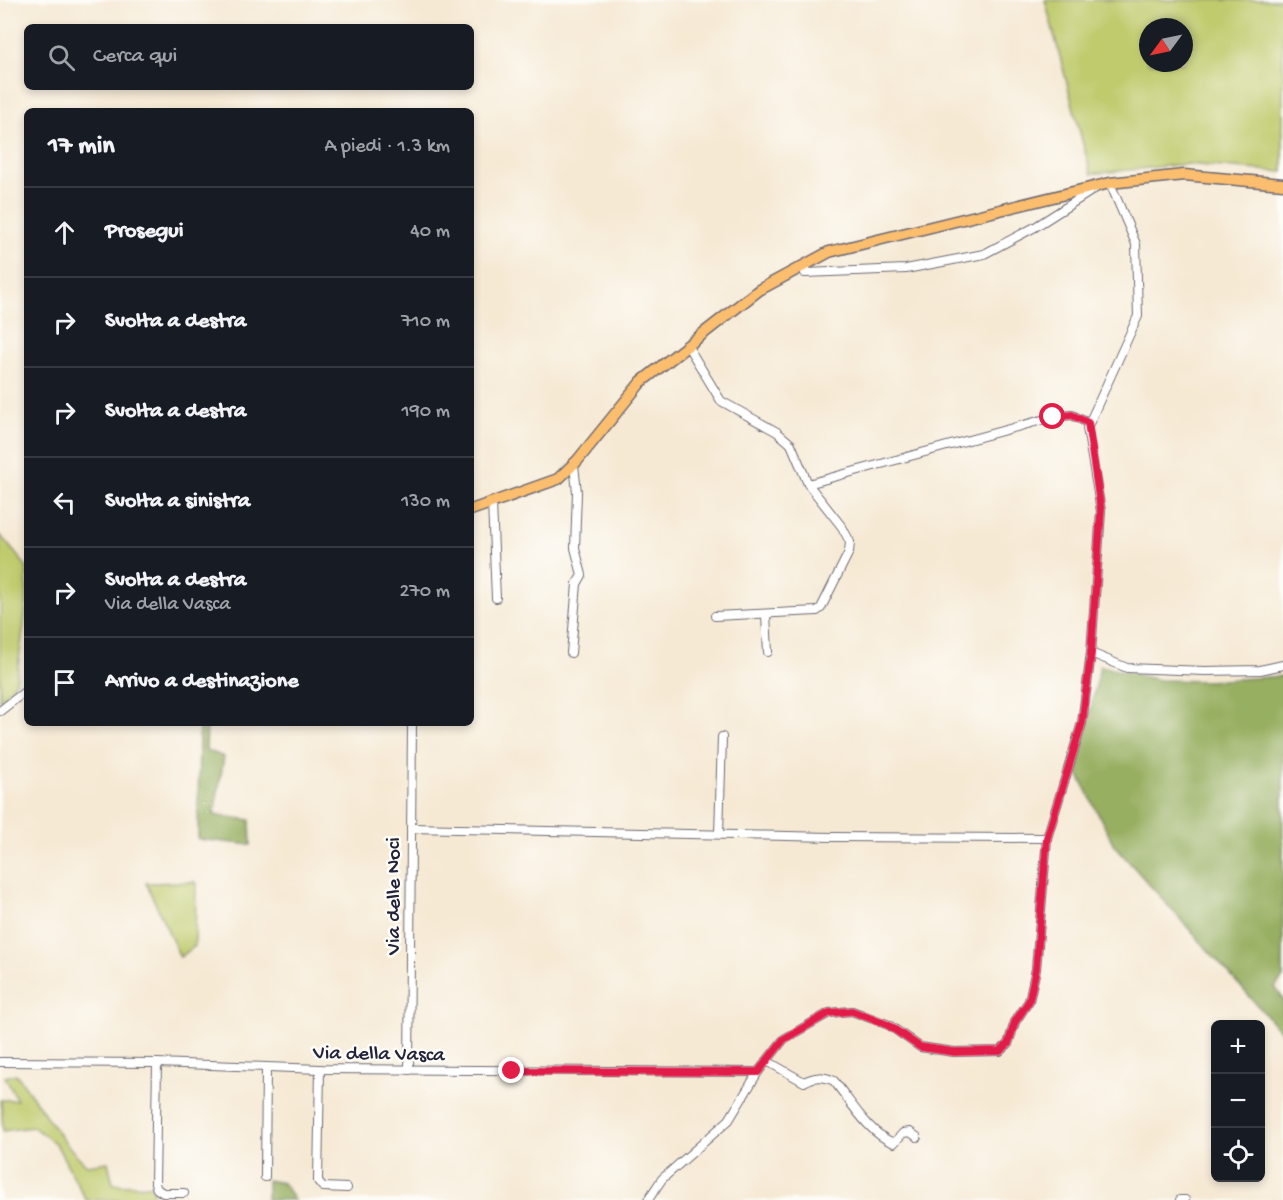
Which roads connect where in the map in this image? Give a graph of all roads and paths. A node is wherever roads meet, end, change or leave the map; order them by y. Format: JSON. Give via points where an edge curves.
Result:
{"nodes":[{"id":1,"x":1283,"y":183,"type":"edge"},
{"id":2,"x":1106,"y":184,"type":"junction"},
{"id":3,"x":808,"y":261,"type":"junction"},
{"id":4,"x":687,"y":345,"type":"junction"},
{"id":5,"x":1088,"y":423,"type":"junction"},
{"id":6,"x":574,"y":465,"type":"junction"},
{"id":7,"x":808,"y":484,"type":"junction"},
{"id":8,"x":492,"y":503,"type":"junction"},
{"id":9,"x":474,"y":509,"type":"edge"},
{"id":10,"x":496,"y":598,"type":"dead end"},
{"id":11,"x":715,"y":615,"type":"dead end"},
{"id":12,"x":765,"y":615,"type":"junction"},
{"id":13,"x":768,"y":652,"type":"dead end"},
{"id":14,"x":571,"y":653,"type":"dead end"},
{"id":15,"x":1091,"y":653,"type":"junction"},
{"id":16,"x":1283,"y":666,"type":"edge"},
{"id":17,"x":24,"y":692,"type":"edge"},
{"id":18,"x":0,"y":711,"type":"edge"},
{"id":19,"x":412,"y":726,"type":"edge"},
{"id":20,"x":722,"y":737,"type":"dead end"},
{"id":21,"x":411,"y":828,"type":"junction"},
{"id":22,"x":719,"y":834,"type":"junction"},
{"id":23,"x":1047,"y":838,"type":"junction"},
{"id":24,"x":767,"y":1061,"type":"junction"},
{"id":25,"x":0,"y":1062,"type":"edge"},
{"id":26,"x":157,"y":1063,"type":"junction"},
{"id":27,"x":266,"y":1067,"type":"junction"},
{"id":28,"x":320,"y":1069,"type":"junction"},
{"id":29,"x":409,"y":1070,"type":"junction"},
{"id":30,"x":758,"y":1072,"type":"junction"},
{"id":31,"x":917,"y":1137,"type":"dead end"},
{"id":32,"x":265,"y":1177,"type":"dead end"},
{"id":33,"x":347,"y":1188,"type":"dead end"},
{"id":34,"x":184,"y":1192,"type":"dead end"},
{"id":35,"x":648,"y":1200,"type":"edge"},
{"id":36,"x":1180,"y":1200,"type":"edge"},
{"id":37,"x":1185,"y":1200,"type":"edge"}],
"edges":[{"from":1,"to":2,"type":"main road","via":[[1184,175]]},
{"from":2,"to":3,"type":"main road","via":[[849,245]]},
{"from":2,"to":3,"type":"street","via":[[984,254],[906,269],[809,273]]},
{"from":2,"to":5,"type":"street","via":[[1136,244],[1138,316]]},
{"from":3,"to":4,"type":"main road","via":[[759,290]]},
{"from":4,"to":6,"type":"main road","via":[[628,394]]},
{"from":4,"to":7,"type":"street","via":[[721,401],[791,444]]},
{"from":5,"to":7,"type":"street","via":[[1072,415],[1053,417]]},
{"from":5,"to":15,"type":"street","via":[[1101,511]]},
{"from":6,"to":8,"type":"main road","via":[[545,486]]},
{"from":6,"to":14,"type":"street","via":[[575,548],[582,575],[577,584]]},
{"from":7,"to":12,"type":"street","via":[[842,527],[850,542],[849,552],[817,612]]},
{"from":8,"to":9,"type":"main road"},
{"from":8,"to":10,"type":"street"},
{"from":11,"to":12,"type":"street"},
{"from":12,"to":13,"type":"street"},
{"from":15,"to":16,"type":"street","via":[[1127,668],[1205,671]]},
{"from":15,"to":23,"type":"street","via":[[1082,723]]},
{"from":17,"to":18,"type":"street"},
{"from":19,"to":21,"type":"street","name":"Via delle Noci"},
{"from":20,"to":22,"type":"street"},
{"from":21,"to":22,"type":"street"},
{"from":21,"to":29,"type":"street","name":"Via delle Noci"},
{"from":22,"to":23,"type":"street"},
{"from":23,"to":24,"type":"street","via":[[1036,969],[1029,1001],[1015,1022],[1008,1044],[1000,1051],[954,1052],[920,1047],[888,1025],[852,1011],[829,1013],[784,1039]]},
{"from":24,"to":30,"type":"street"},
{"from":24,"to":31,"type":"street","via":[[804,1082],[814,1077],[834,1081],[886,1140],[894,1143],[903,1133],[910,1132]]},
{"from":25,"to":26,"type":"street","name":"Via della Vasca"},
{"from":26,"to":27,"type":"street","name":"Via della Vasca"},
{"from":26,"to":34,"type":"street","via":[[157,1189],[163,1193]]},
{"from":27,"to":28,"type":"street","name":"Via della Vasca"},
{"from":27,"to":32,"type":"street"},
{"from":28,"to":29,"type":"street","name":"Via della Vasca"},
{"from":28,"to":33,"type":"street","via":[[318,1181],[323,1187]]},
{"from":29,"to":30,"type":"street","name":"Via della Vasca"},
{"from":30,"to":35,"type":"street","via":[[729,1120],[662,1179]]},
{"from":36,"to":37,"type":"street"}]}
